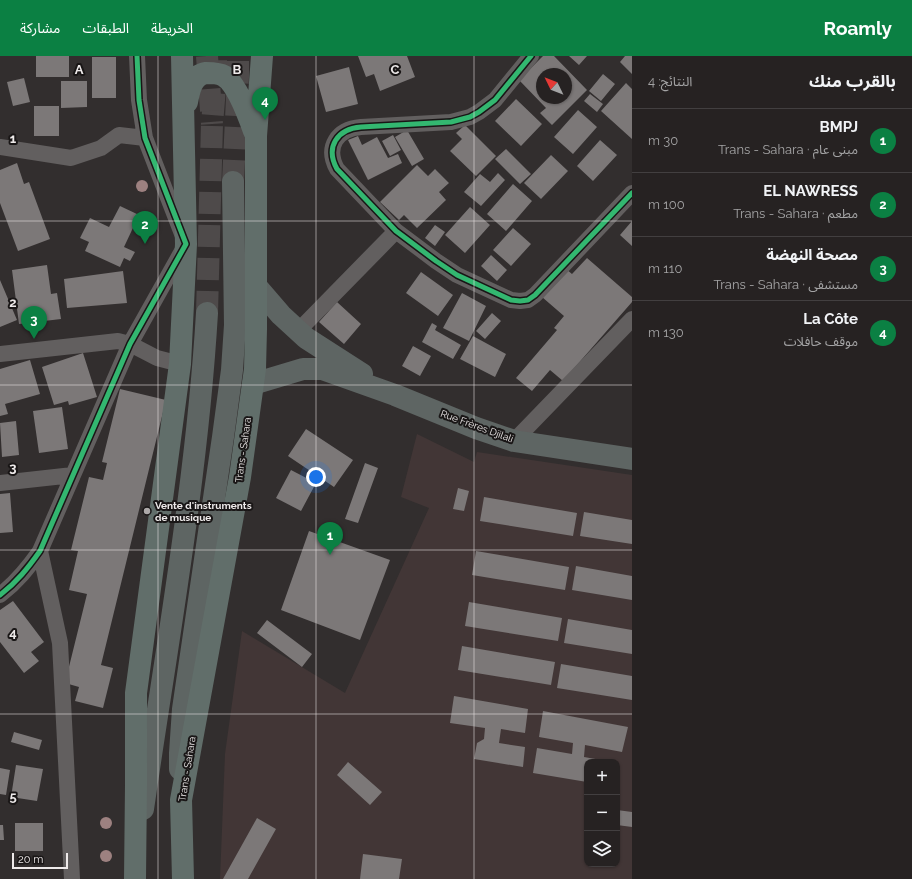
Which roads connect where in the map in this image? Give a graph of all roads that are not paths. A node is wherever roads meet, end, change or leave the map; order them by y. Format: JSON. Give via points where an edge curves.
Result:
{"nodes":[{"id":1,"x":137,"y":56,"type":"edge"},
{"id":2,"x":182,"y":56,"type":"edge"},
{"id":3,"x":262,"y":56,"type":"edge"},
{"id":4,"x":531,"y":56,"type":"edge"},
{"id":5,"x":184,"y":113,"type":"junction"},
{"id":6,"x":256,"y":136,"type":"junction"},
{"id":7,"x":145,"y":138,"type":"junction"},
{"id":8,"x":0,"y":147,"type":"edge"},
{"id":9,"x":233,"y":182,"type":"tunnel mouth"},
{"id":10,"x":632,"y":193,"type":"edge"},
{"id":11,"x":396,"y":231,"type":"junction"},
{"id":12,"x":186,"y":244,"type":"junction"},
{"id":13,"x":256,"y":286,"type":"junction"},
{"id":14,"x":207,"y":313,"type":"tunnel mouth"},
{"id":15,"x":632,"y":319,"type":"edge"},
{"id":16,"x":298,"y":331,"type":"junction"},
{"id":17,"x":130,"y":344,"type":"junction"},
{"id":18,"x":0,"y":354,"type":"edge"},
{"id":19,"x":180,"y":364,"type":"junction"},
{"id":20,"x":252,"y":384,"type":"junction"},
{"id":21,"x":396,"y":394,"type":"junction"},
{"id":22,"x":514,"y":441,"type":"junction"},
{"id":23,"x":632,"y":459,"type":"edge"},
{"id":24,"x":73,"y":475,"type":"junction"},
{"id":25,"x":0,"y":483,"type":"edge"},
{"id":26,"x":40,"y":551,"type":"junction"},
{"id":27,"x":0,"y":595,"type":"edge"},
{"id":28,"x":181,"y":800,"type":"junction"},
{"id":29,"x":136,"y":853,"type":"junction"},
{"id":30,"x":72,"y":879,"type":"edge"},
{"id":31,"x":135,"y":879,"type":"edge"},
{"id":32,"x":183,"y":879,"type":"edge"}],
"edges":[{"from":1,"to":7,"type":"street","via":[[139,100]]},
{"from":2,"to":5,"type":"highway"},
{"from":3,"to":6,"type":"highway","name":"Trans - Sahara"},
{"from":4,"to":11,"type":"street","via":[[495,100],[470,117],[451,122],[354,127],[346,130],[336,140],[332,155],[337,169]]},
{"from":5,"to":6,"type":"highway","via":[[190,86],[197,78],[213,73],[224,76],[232,84],[246,108]]},
{"from":5,"to":12,"type":"highway"},
{"from":6,"to":13,"type":"highway","name":"Trans - Sahara"},
{"from":7,"to":8,"type":"street","via":[[119,135],[101,148],[71,158]]},
{"from":7,"to":12,"type":"street"},
{"from":9,"to":28,"type":"main road","via":[[235,318],[232,370],[183,709],[180,753]]},
{"from":10,"to":11,"type":"street","via":[[535,296],[528,300],[503,297],[457,275]]},
{"from":11,"to":16,"type":"street"},
{"from":12,"to":17,"type":"street"},
{"from":12,"to":19,"type":"highway"},
{"from":13,"to":16,"type":"main road"},
{"from":13,"to":20,"type":"highway","name":"Trans - Sahara","via":[[255,369]]},
{"from":14,"to":29,"type":"main road","via":[[187,513]]},
{"from":15,"to":22,"type":"street"},
{"from":16,"to":21,"type":"main road","via":[[316,345]]},
{"from":17,"to":18,"type":"street","via":[[113,342]]},
{"from":17,"to":19,"type":"street","via":[[156,358]]},
{"from":17,"to":24,"type":"street"},
{"from":19,"to":29,"type":"highway","via":[[136,693]]},
{"from":20,"to":21,"type":"main road","via":[[313,368]]},
{"from":20,"to":28,"type":"highway","name":"Trans - Sahara","via":[[240,476]]},
{"from":21,"to":22,"type":"main road","name":"Rue Frères Djilali"},
{"from":22,"to":23,"type":"main road","name":"Rue Frères Djilali"},
{"from":24,"to":25,"type":"street"},
{"from":24,"to":26,"type":"street"},
{"from":26,"to":27,"type":"street","via":[[28,569]]},
{"from":26,"to":30,"type":"street","via":[[60,643]]},
{"from":28,"to":32,"type":"highway","name":"Trans - Sahara"},
{"from":29,"to":31,"type":"highway"}]}
